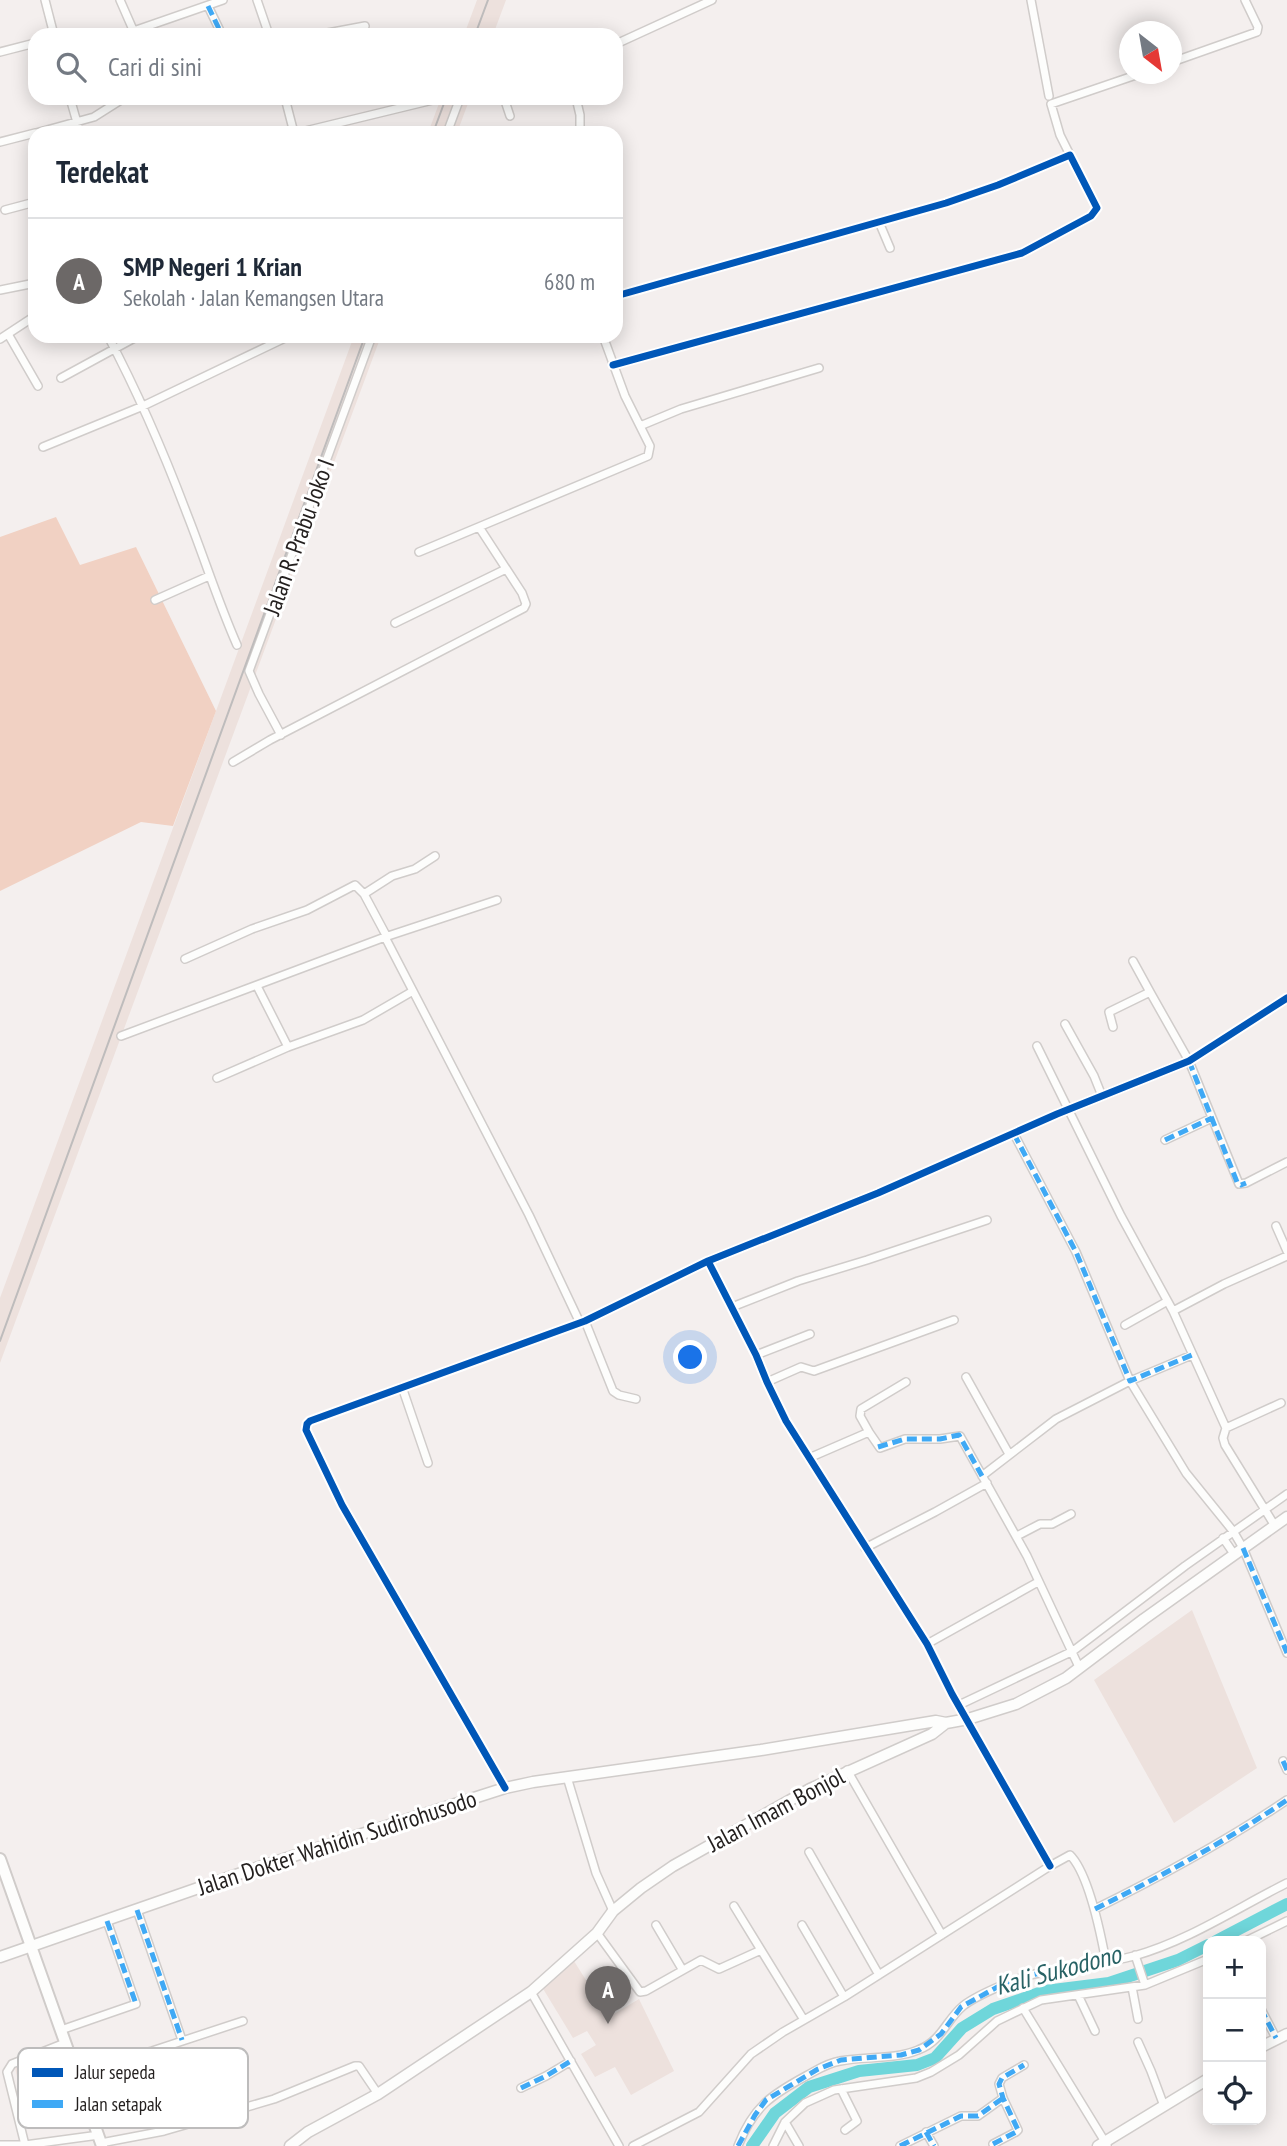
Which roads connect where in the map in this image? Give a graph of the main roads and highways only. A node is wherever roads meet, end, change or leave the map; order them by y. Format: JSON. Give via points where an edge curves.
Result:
{"nodes":[{"id":1,"x":1287,"y":1517,"type":"edge"},
{"id":2,"x":946,"y":1723,"type":"junction"},
{"id":3,"x":0,"y":1859,"type":"edge"},
{"id":4,"x":0,"y":1876,"type":"edge"},
{"id":5,"x":28,"y":1948,"type":"junction"},
{"id":6,"x":0,"y":1958,"type":"edge"},
{"id":7,"x":1287,"y":2034,"type":"edge"},
{"id":8,"x":1266,"y":2044,"type":"edge"},
{"id":9,"x":67,"y":2048,"type":"edge"},
{"id":10,"x":1203,"y":2082,"type":"edge"},
{"id":11,"x":1103,"y":2145,"type":"edge"},
{"id":12,"x":290,"y":2146,"type":"edge"}],
"edges":[{"from":1,"to":2,"type":"main road","name":"Jalan Imam Bonjol","via":[[1041,1692],[1016,1704]]},
{"from":2,"to":5,"type":"main road","name":"Jalan Dokter Wahidin Sudirohusodo","via":[[505,1788]]},
{"from":2,"to":12,"type":"main road","name":"Jalan Imam Bonjol","via":[[932,1734],[810,1789],[673,1866],[613,1911],[597,1933],[531,1992],[378,2094]]},
{"from":3,"to":5,"type":"main road"},
{"from":4,"to":5,"type":"main road"},
{"from":5,"to":6,"type":"main road","name":"Jalan Dokter Wahidin Sudirohusodo"},
{"from":5,"to":9,"type":"main road"},
{"from":7,"to":8,"type":"main road"},
{"from":10,"to":11,"type":"main road"}]}
